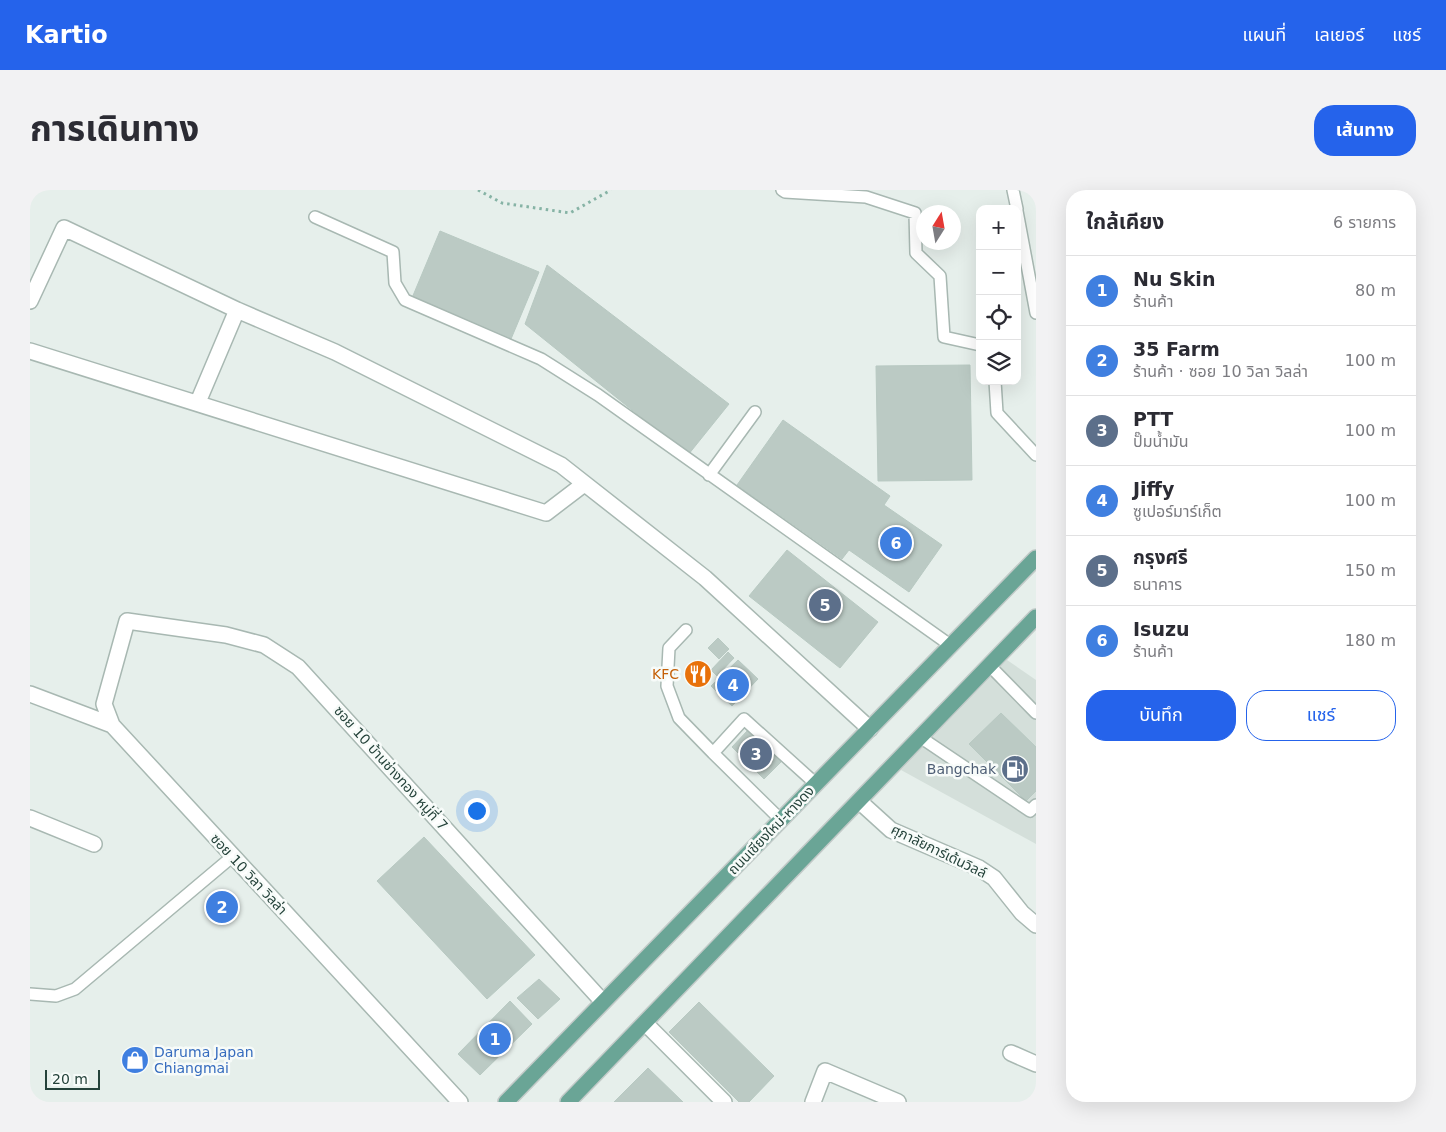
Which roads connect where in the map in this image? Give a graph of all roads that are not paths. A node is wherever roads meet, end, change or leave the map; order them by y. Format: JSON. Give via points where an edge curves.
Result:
{"nodes":[{"id":1,"x":782,"y":190,"type":"edge"},
{"id":2,"x":1013,"y":190,"type":"edge"},
{"id":3,"x":1016,"y":205,"type":"edge"},
{"id":4,"x":315,"y":217,"type":"dead end"},
{"id":5,"x":1021,"y":232,"type":"edge"},
{"id":6,"x":30,"y":301,"type":"edge"},
{"id":7,"x":237,"y":310,"type":"junction"},
{"id":8,"x":1036,"y":313,"type":"edge"},
{"id":9,"x":976,"y":344,"type":"edge"},
{"id":10,"x":30,"y":351,"type":"edge"},
{"id":11,"x":995,"y":385,"type":"edge"},
{"id":12,"x":198,"y":402,"type":"junction"},
{"id":13,"x":755,"y":412,"type":"dead end"},
{"id":14,"x":1036,"y":456,"type":"edge"},
{"id":15,"x":709,"y":475,"type":"junction"},
{"id":16,"x":584,"y":484,"type":"junction"},
{"id":17,"x":1036,"y":558,"type":"edge"},
{"id":18,"x":1036,"y":617,"type":"edge"},
{"id":19,"x":127,"y":621,"type":"joint"},
{"id":20,"x":686,"y":630,"type":"dead end"},
{"id":21,"x":950,"y":646,"type":"junction"},
{"id":22,"x":990,"y":665,"type":"junction"},
{"id":23,"x":30,"y":694,"type":"edge"},
{"id":24,"x":1036,"y":713,"type":"edge"},
{"id":25,"x":112,"y":725,"type":"junction"},
{"id":26,"x":870,"y":728,"type":"junction"},
{"id":27,"x":920,"y":736,"type":"junction"},
{"id":28,"x":712,"y":753,"type":"junction"},
{"id":29,"x":816,"y":784,"type":"junction"},
{"id":30,"x":859,"y":801,"type":"junction"},
{"id":31,"x":1036,"y":805,"type":"edge"},
{"id":32,"x":30,"y":818,"type":"edge"},
{"id":33,"x":781,"y":820,"type":"junction"},
{"id":34,"x":94,"y":844,"type":"dead end"},
{"id":35,"x":233,"y":856,"type":"junction"},
{"id":36,"x":1036,"y":925,"type":"edge"},
{"id":37,"x":30,"y":994,"type":"edge"},
{"id":38,"x":603,"y":1002,"type":"junction"},
{"id":39,"x":645,"y":1023,"type":"junction"},
{"id":40,"x":1011,"y":1053,"type":"dead end"},
{"id":41,"x":1036,"y":1064,"type":"edge"},
{"id":42,"x":460,"y":1102,"type":"edge"},
{"id":43,"x":506,"y":1102,"type":"edge"},
{"id":44,"x":568,"y":1102,"type":"edge"},
{"id":45,"x":724,"y":1102,"type":"edge"},
{"id":46,"x":813,"y":1102,"type":"edge"},
{"id":47,"x":898,"y":1102,"type":"edge"}],
"edges":[{"from":1,"to":9,"type":"lane","via":[[866,197],[915,213],[916,253],[940,276],[944,337]]},
{"from":2,"to":3,"type":"lane"},
{"from":4,"to":15,"type":"lane","via":[[393,252],[395,283],[409,302],[541,359],[598,395]]},
{"from":5,"to":8,"type":"lane"},
{"from":6,"to":7,"type":"street","via":[[64,228]]},
{"from":7,"to":12,"type":"street"},
{"from":7,"to":16,"type":"street","via":[[335,352],[552,461]]},
{"from":10,"to":12,"type":"street"},
{"from":11,"to":14,"type":"lane","via":[[997,413]]},
{"from":12,"to":16,"type":"street","via":[[546,513]]},
{"from":13,"to":15,"type":"lane"},
{"from":15,"to":21,"type":"lane"},
{"from":16,"to":26,"type":"street","via":[[705,578]]},
{"from":17,"to":21,"type":"main road","name":"ถนนเชียงใหม่-หางดง"},
{"from":18,"to":22,"type":"main road"},
{"from":19,"to":25,"type":"street","name":"ซอย 10 วิลา วิลล่า","via":[[104,704]]},
{"from":19,"to":38,"type":"street","name":"ซอย 10 บ้านช่างทอง หมู่ที่ 7","via":[[235,638],[264,646],[298,666]]},
{"from":20,"to":28,"type":"lane","via":[[669,648],[668,686],[679,718]]},
{"from":21,"to":26,"type":"main road","name":"ถนนเชียงใหม่-หางดง"},
{"from":22,"to":24,"type":"lane"},
{"from":22,"to":27,"type":"main road"},
{"from":23,"to":25,"type":"street"},
{"from":25,"to":35,"type":"street","name":"ซอย 10 วิลา วิลล่า"},
{"from":26,"to":29,"type":"main road","name":"ถนนเชียงใหม่-หางดง"},
{"from":27,"to":30,"type":"main road"},
{"from":27,"to":31,"type":"lane","via":[[1030,811]]},
{"from":28,"to":29,"type":"lane","via":[[744,719]]},
{"from":28,"to":33,"type":"lane"},
{"from":29,"to":33,"type":"main road","name":"ถนนเชียงใหม่-หางดง"},
{"from":30,"to":36,"type":"street","name":"ศุภาลัยการ์เด้นวิลล์","via":[[891,830],[979,868],[994,878],[1022,914]]},
{"from":30,"to":39,"type":"main road"},
{"from":32,"to":34,"type":"street"},
{"from":33,"to":38,"type":"main road","name":"ถนนเชียงใหม่-หางดง"},
{"from":35,"to":37,"type":"lane","via":[[74,989],[56,996]]},
{"from":35,"to":42,"type":"street","name":"ซอย 10 วิลา วิลล่า"},
{"from":38,"to":43,"type":"main road","name":"ถนนเชียงใหม่-หางดง"},
{"from":39,"to":44,"type":"main road"},
{"from":39,"to":45,"type":"street"},
{"from":40,"to":41,"type":"street"},
{"from":46,"to":47,"type":"street","via":[[825,1071]]}]}
